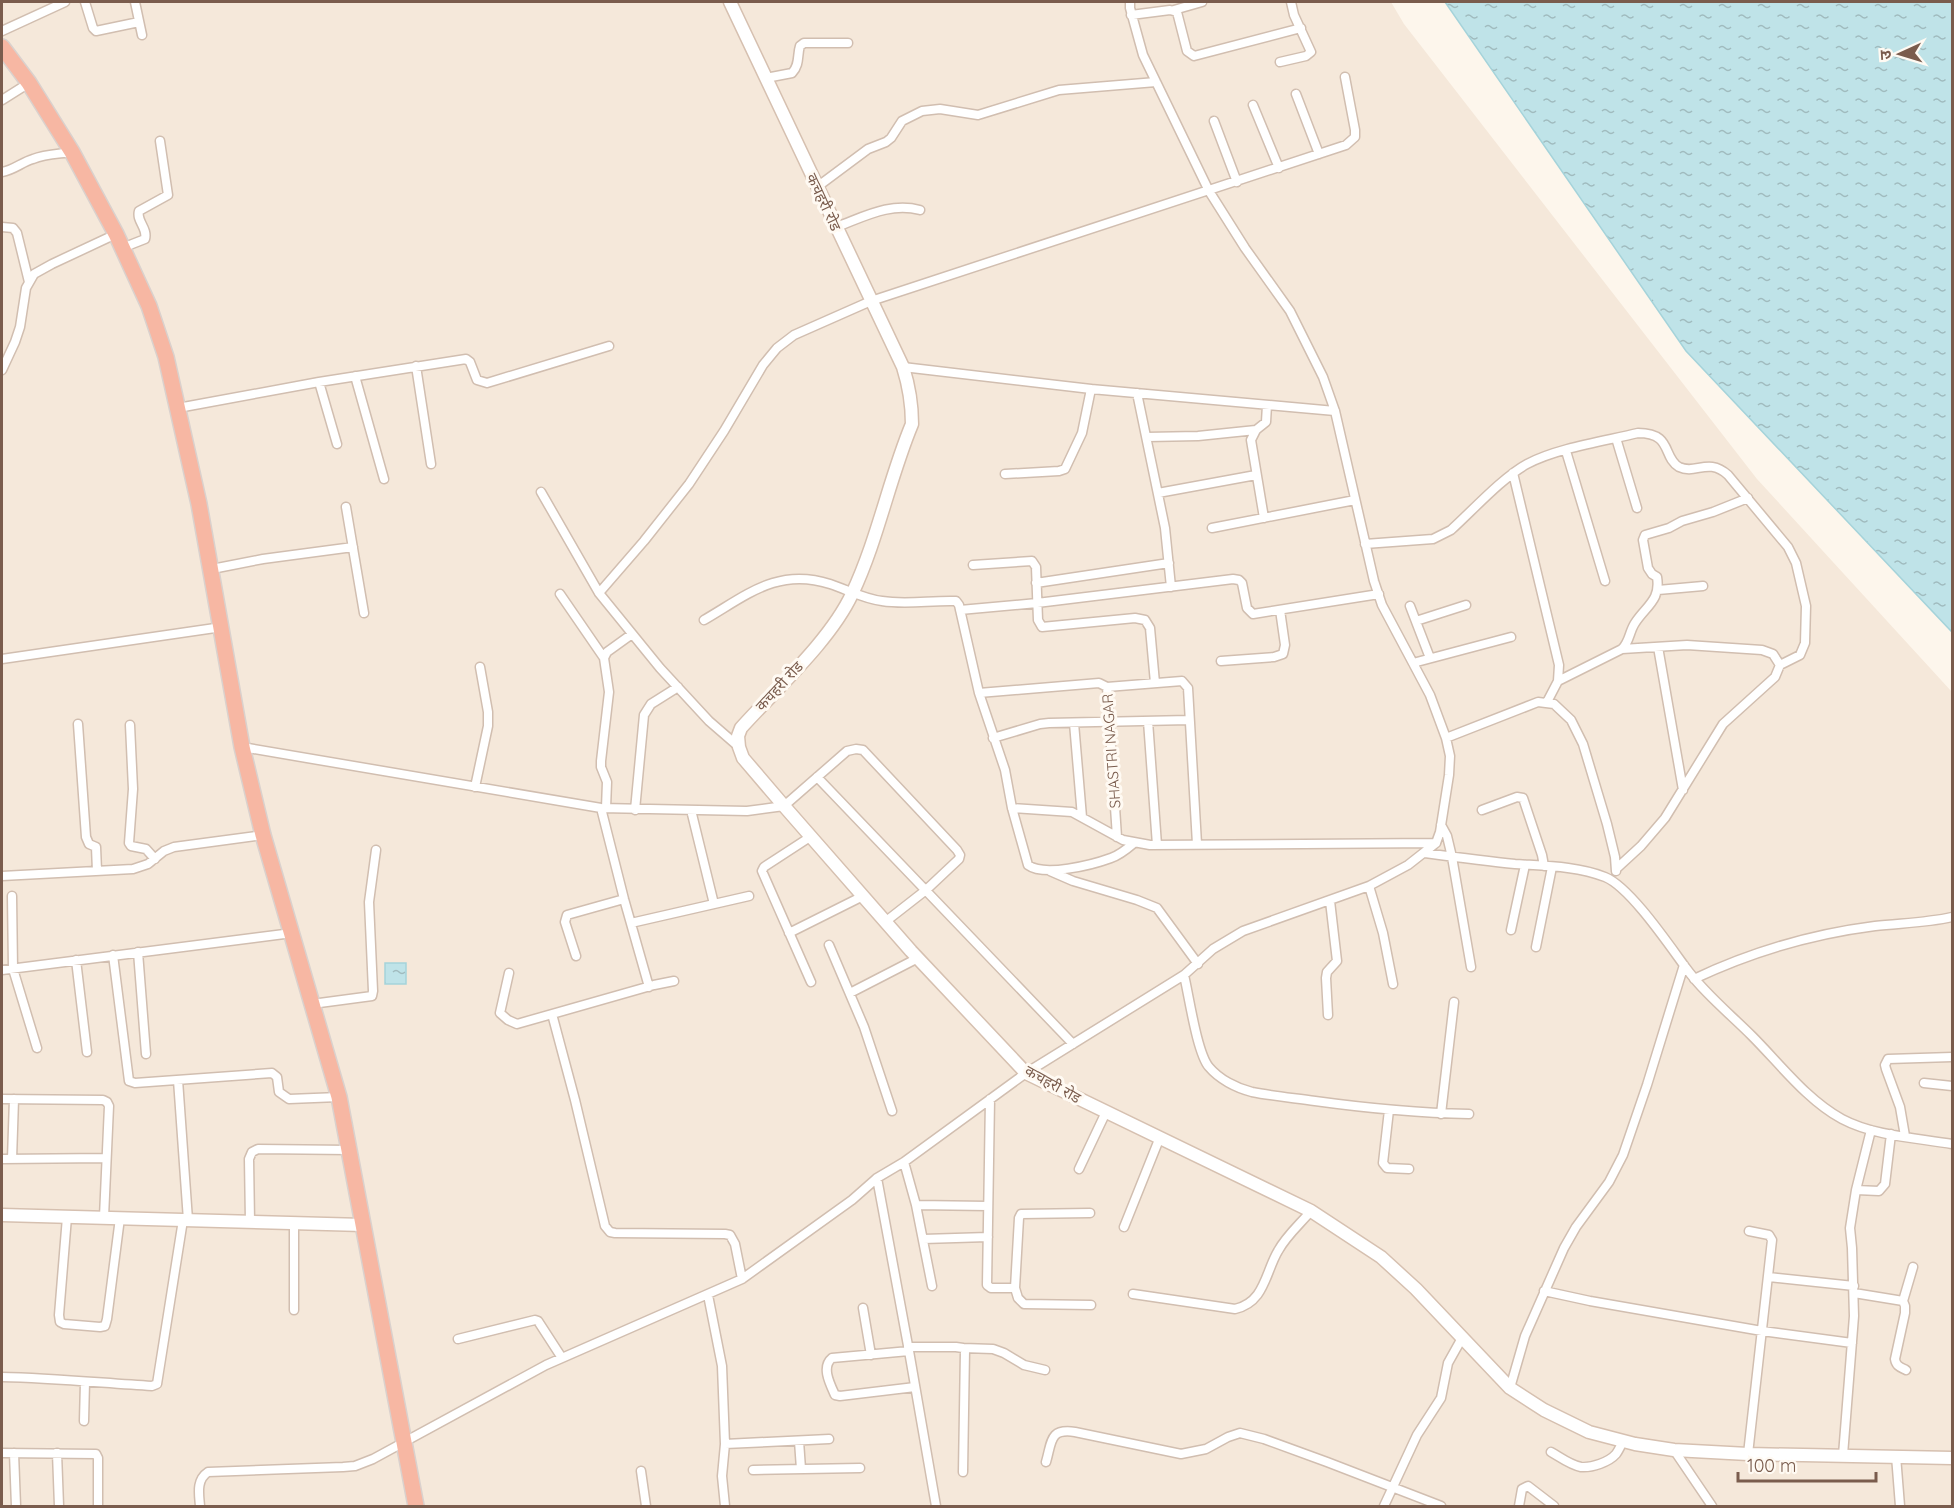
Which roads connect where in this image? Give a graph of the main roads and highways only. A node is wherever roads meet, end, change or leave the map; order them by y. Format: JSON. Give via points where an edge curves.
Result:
{"nodes":[{"id":1,"x":730,"y":2,"type":"edge"},
{"id":2,"x":2,"y":47,"type":"edge"},
{"id":3,"x":2,"y":1215,"type":"edge"},
{"id":4,"x":363,"y":1225,"type":"junction"},
{"id":5,"x":1953,"y":1458,"type":"edge"},
{"id":6,"x":416,"y":1506,"type":"edge"}],
"edges":[{"from":1,"to":5,"type":"main road","name":"कचहरी रोड","via":[[903,367],[910,390],[912,424],[852,593],[819,643],[738,736],[744,758],[810,837],[1026,1073],[1311,1211],[1381,1257],[1510,1388],[1553,1415],[1599,1436],[1674,1450]]},
{"from":2,"to":4,"type":"highway","via":[[72,152],[149,306],[166,357],[212,568],[242,747],[263,836],[339,1097]]},
{"from":3,"to":4,"type":"main road"},
{"from":4,"to":6,"type":"highway"}]}
